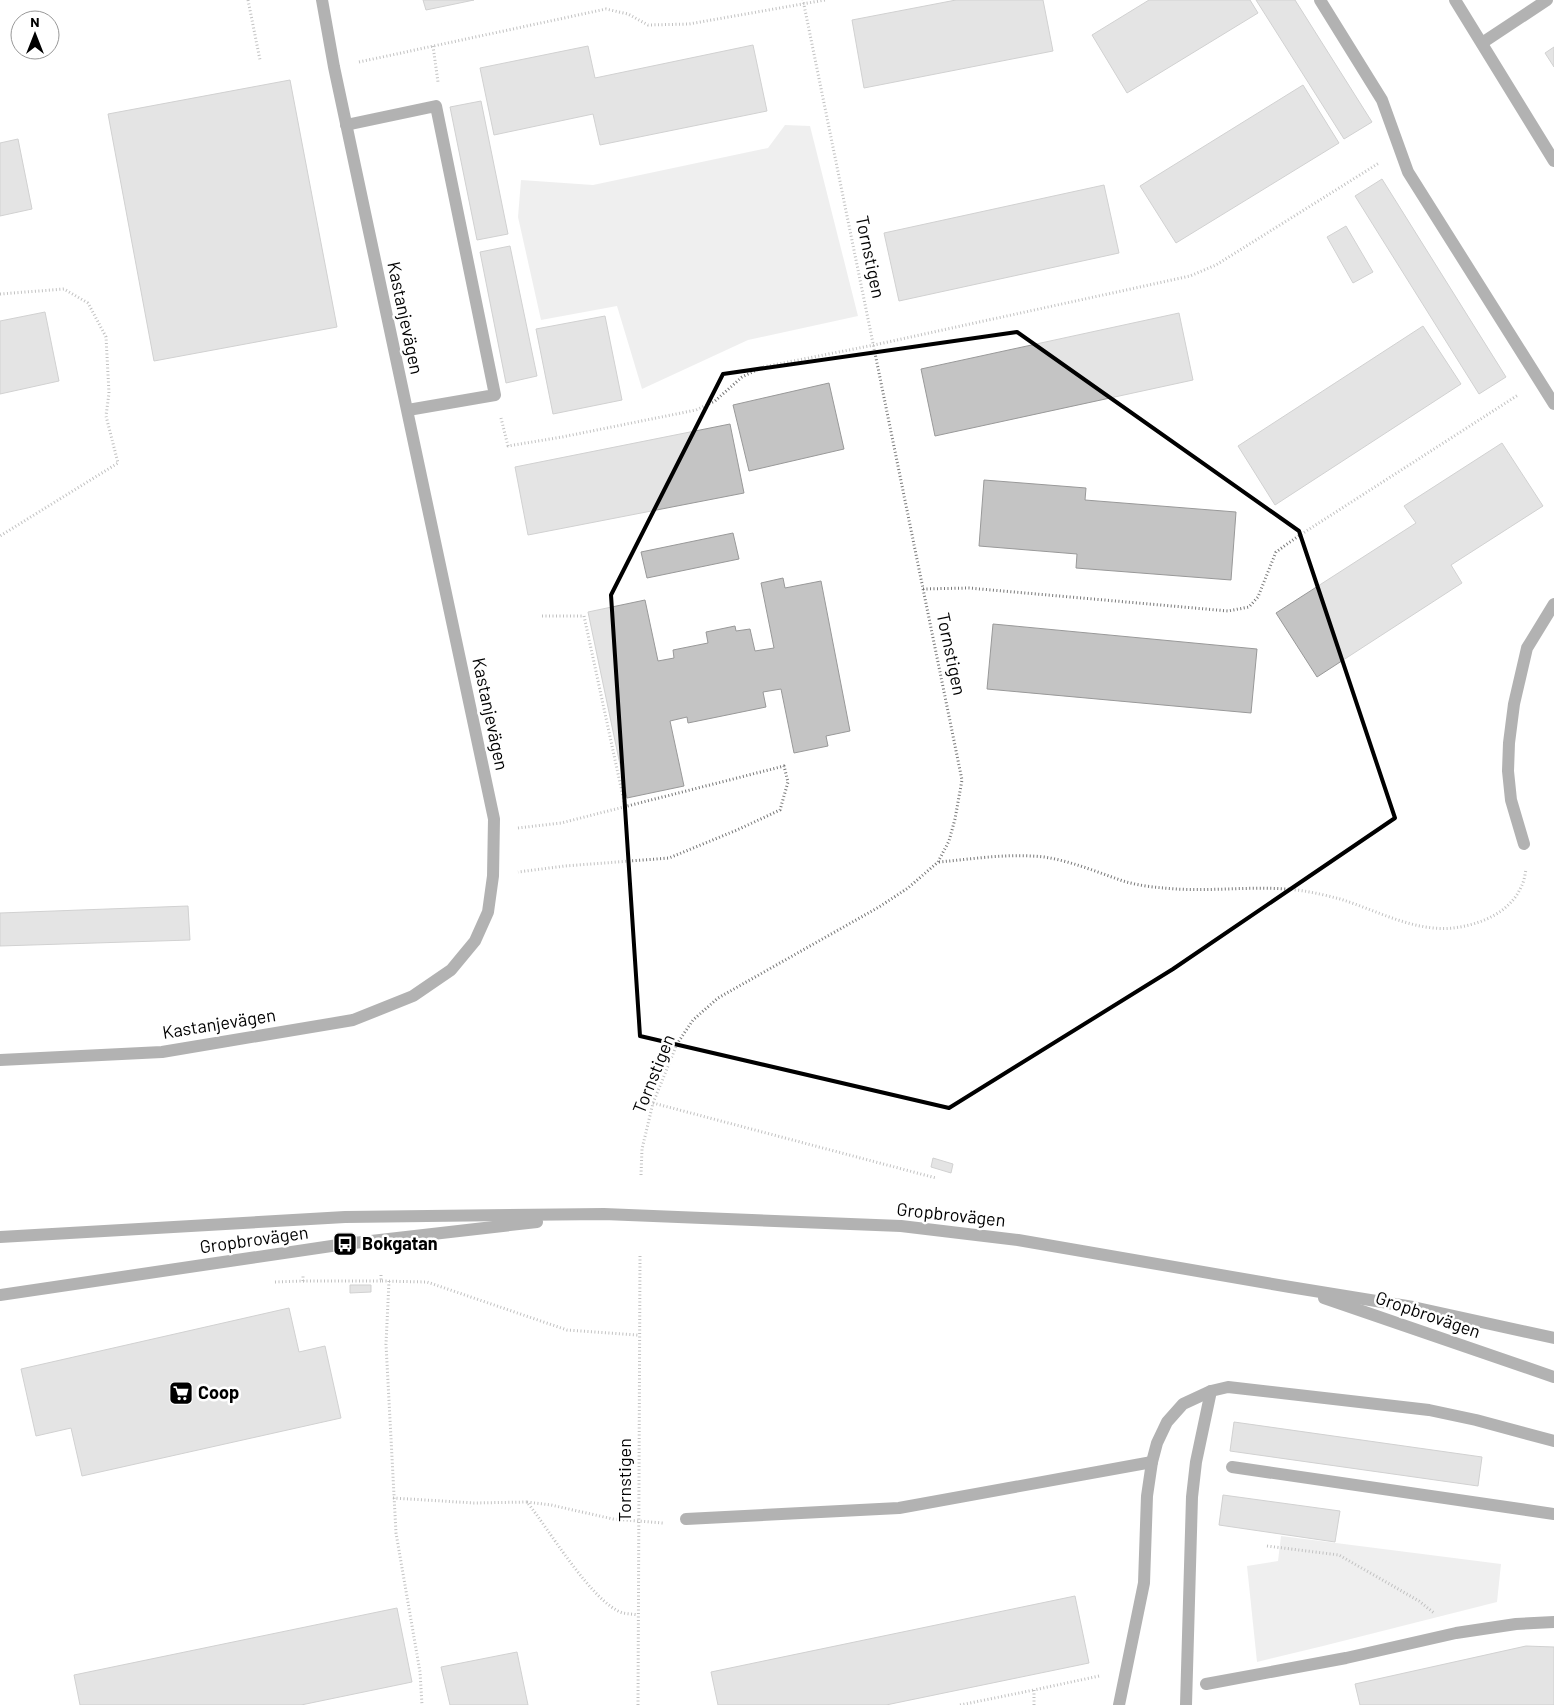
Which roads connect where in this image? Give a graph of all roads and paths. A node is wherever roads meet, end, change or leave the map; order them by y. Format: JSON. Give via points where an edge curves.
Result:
{"nodes":[{"id":1,"x":248,"y":0,"type":"edge"},
{"id":2,"x":322,"y":0,"type":"edge"},
{"id":3,"x":803,"y":0,"type":"edge"},
{"id":4,"x":825,"y":0,"type":"edge"},
{"id":5,"x":1320,"y":0,"type":"edge"},
{"id":6,"x":1455,"y":0,"type":"edge"},
{"id":7,"x":1547,"y":0,"type":"edge"},
{"id":8,"x":804,"y":5,"type":"junction"},
{"id":9,"x":1482,"y":43,"type":"junction"},
{"id":10,"x":433,"y":46,"type":"junction"},
{"id":11,"x":260,"y":60,"type":"dead end"},
{"id":12,"x":334,"y":67,"type":"junction"},
{"id":13,"x":436,"y":106,"type":"junction"},
{"id":14,"x":346,"y":124,"type":"junction"},
{"id":15,"x":1401,"y":150,"type":"junction"},
{"id":16,"x":1554,"y":161,"type":"edge"},
{"id":17,"x":0,"y":294,"type":"edge"},
{"id":18,"x":874,"y":345,"type":"junction"},
{"id":19,"x":1539,"y":381,"type":"junction"},
{"id":20,"x":495,"y":395,"type":"junction"},
{"id":21,"x":1554,"y":404,"type":"edge"},
{"id":22,"x":408,"y":410,"type":"junction"},
{"id":23,"x":0,"y":536,"type":"edge"},
{"id":24,"x":923,"y":589,"type":"junction"},
{"id":25,"x":1554,"y":604,"type":"edge"},
{"id":26,"x":542,"y":616,"type":"dead end"},
{"id":27,"x":625,"y":806,"type":"junction"},
{"id":28,"x":494,"y":834,"type":"junction"},
{"id":29,"x":1524,"y":844,"type":"joint"},
{"id":30,"x":938,"y":862,"type":"junction"},
{"id":31,"x":493,"y":876,"type":"junction"},
{"id":32,"x":0,"y":1060,"type":"edge"},
{"id":33,"x":653,"y":1103,"type":"junction"},
{"id":34,"x":641,"y":1174,"type":"dead end"},
{"id":35,"x":936,"y":1178,"type":"dead end"},
{"id":36,"x":604,"y":1214,"type":"junction"},
{"id":37,"x":0,"y":1237,"type":"edge"},
{"id":38,"x":640,"y":1256,"type":"dead end"},
{"id":39,"x":381,"y":1274,"type":"dead end"},
{"id":40,"x":303,"y":1281,"type":"dead end"},
{"id":41,"x":380,"y":1281,"type":"junction"},
{"id":42,"x":389,"y":1281,"type":"junction"},
{"id":43,"x":1290,"y":1287,"type":"junction"},
{"id":44,"x":0,"y":1295,"type":"edge"},
{"id":45,"x":638,"y":1335,"type":"junction"},
{"id":46,"x":1554,"y":1338,"type":"edge"},
{"id":47,"x":1554,"y":1377,"type":"edge"},
{"id":48,"x":1211,"y":1391,"type":"junction"},
{"id":49,"x":1554,"y":1440,"type":"edge"},
{"id":50,"x":1152,"y":1462,"type":"junction"},
{"id":51,"x":1232,"y":1467,"type":"dead end"},
{"id":52,"x":393,"y":1498,"type":"junction"},
{"id":53,"x":527,"y":1502,"type":"junction"},
{"id":54,"x":1554,"y":1514,"type":"edge"},
{"id":55,"x":686,"y":1519,"type":"joint"},
{"id":56,"x":638,"y":1521,"type":"junction"},
{"id":57,"x":1267,"y":1546,"type":"dead end"},
{"id":58,"x":638,"y":1615,"type":"junction"},
{"id":59,"x":1554,"y":1622,"type":"edge"},
{"id":60,"x":1456,"y":1633,"type":"junction"},
{"id":61,"x":1126,"y":1670,"type":"junction"},
{"id":62,"x":1206,"y":1684,"type":"dead end"},
{"id":63,"x":1034,"y":1690,"type":"junction"},
{"id":64,"x":422,"y":1705,"type":"edge"},
{"id":65,"x":638,"y":1705,"type":"edge"},
{"id":66,"x":960,"y":1705,"type":"edge"},
{"id":67,"x":1034,"y":1705,"type":"edge"},
{"id":68,"x":1119,"y":1705,"type":"edge"},
{"id":69,"x":1186,"y":1705,"type":"edge"}],
"edges":[{"from":1,"to":11,"type":"path"},
{"from":2,"to":12,"type":"street","name":"Kastanjevägen"},
{"from":3,"to":8,"type":"path","name":"Tornstigen"},
{"from":4,"to":8,"type":"path"},
{"from":5,"to":15,"type":"street","via":[[1382,100]]},
{"from":6,"to":9,"type":"street"},
{"from":7,"to":9,"type":"street"},
{"from":8,"to":10,"type":"path","via":[[689,24],[648,25],[628,14],[606,9]]},
{"from":8,"to":18,"type":"path","name":"Tornstigen"},
{"from":9,"to":16,"type":"street"},
{"from":10,"to":12,"type":"path"},
{"from":10,"to":13,"type":"path","via":[[441,102]]},
{"from":12,"to":14,"type":"street","name":"Kastanjevägen"},
{"from":13,"to":14,"type":"street"},
{"from":13,"to":20,"type":"street"},
{"from":14,"to":22,"type":"street","name":"Kastanjevägen"},
{"from":15,"to":18,"type":"path","via":[[1216,265],[1190,276]]},
{"from":15,"to":19,"type":"street","via":[[1408,172]]},
{"from":17,"to":23,"type":"path","via":[[64,289],[88,303],[106,337],[109,393],[106,416],[118,463]]},
{"from":18,"to":20,"type":"path","via":[[763,368],[742,377],[715,401],[696,410],[508,446]]},
{"from":18,"to":24,"type":"path","name":"Tornstigen"},
{"from":19,"to":21,"type":"street"},
{"from":19,"to":24,"type":"path","via":[[1276,552],[1258,597],[1249,607],[1228,611],[969,588]]},
{"from":20,"to":22,"type":"street"},
{"from":22,"to":28,"type":"street","name":"Kastanjevägen","via":[[494,819]]},
{"from":24,"to":30,"type":"path","name":"Tornstigen","via":[[962,780],[949,841]]},
{"from":25,"to":29,"type":"street","via":[[1527,648],[1509,743],[1511,800]]},
{"from":26,"to":27,"type":"path","via":[[584,616]]},
{"from":27,"to":28,"type":"path"},
{"from":27,"to":31,"type":"path","via":[[784,766],[788,782],[780,810],[669,858],[564,866]]},
{"from":28,"to":31,"type":"street","name":"Kastanjevägen"},
{"from":29,"to":30,"type":"path","via":[[1526,869],[1521,888],[1513,900],[1486,920],[1452,928],[1417,925],[1338,898],[1303,891],[1247,888],[1189,890],[1142,885],[1044,858],[1016,856]]},
{"from":30,"to":33,"type":"path","name":"Tornstigen","via":[[879,908],[718,998],[693,1020],[677,1044]]},
{"from":31,"to":32,"type":"street","name":"Kastanjevägen","via":[[488,912],[475,941],[450,970],[412,996],[353,1020],[162,1052]]},
{"from":33,"to":34,"type":"path","name":"Tornstigen","via":[[642,1149]]},
{"from":33,"to":35,"type":"path"},
{"from":36,"to":37,"type":"street","name":"Gropbrovägen","via":[[345,1217]]},
{"from":36,"to":43,"type":"street","name":"Gropbrovägen","via":[[901,1226],[1018,1240]]},
{"from":36,"to":44,"type":"street","name":"Gropbrovägen","via":[[345,1244]]},
{"from":38,"to":45,"type":"path","name":"Tornstigen"},
{"from":39,"to":41,"type":"path"},
{"from":40,"to":41,"type":"path"},
{"from":41,"to":42,"type":"path"},
{"from":42,"to":45,"type":"path","via":[[427,1282],[567,1330]]},
{"from":42,"to":52,"type":"path","via":[[386,1344]]},
{"from":43,"to":46,"type":"street","name":"Gropbrovägen","via":[[1413,1306]]},
{"from":43,"to":47,"type":"street","name":"Gropbrovägen"},
{"from":45,"to":56,"type":"path","name":"Tornstigen"},
{"from":48,"to":49,"type":"street","via":[[1228,1387],[1429,1410]]},
{"from":48,"to":50,"type":"street","via":[[1183,1404],[1167,1422]]},
{"from":48,"to":69,"type":"street","via":[[1192,1497]]},
{"from":50,"to":55,"type":"street","via":[[899,1508]]},
{"from":50,"to":61,"type":"street","via":[[1147,1496],[1144,1583]]},
{"from":51,"to":54,"type":"street"},
{"from":52,"to":53,"type":"path","via":[[474,1503]]},
{"from":52,"to":64,"type":"path","via":[[420,1672]]},
{"from":53,"to":56,"type":"path"},
{"from":53,"to":58,"type":"path","via":[[599,1597],[622,1613]]},
{"from":55,"to":56,"type":"path","via":[[665,1524]]},
{"from":56,"to":58,"type":"path","name":"Tornstigen"},
{"from":57,"to":60,"type":"path","via":[[1339,1555],[1419,1601]]},
{"from":58,"to":65,"type":"path","name":"Tornstigen"},
{"from":59,"to":60,"type":"street"},
{"from":60,"to":62,"type":"street","via":[[1346,1658]]},
{"from":61,"to":63,"type":"path"},
{"from":61,"to":68,"type":"street"},
{"from":63,"to":66,"type":"path"},
{"from":63,"to":67,"type":"path"}]}
